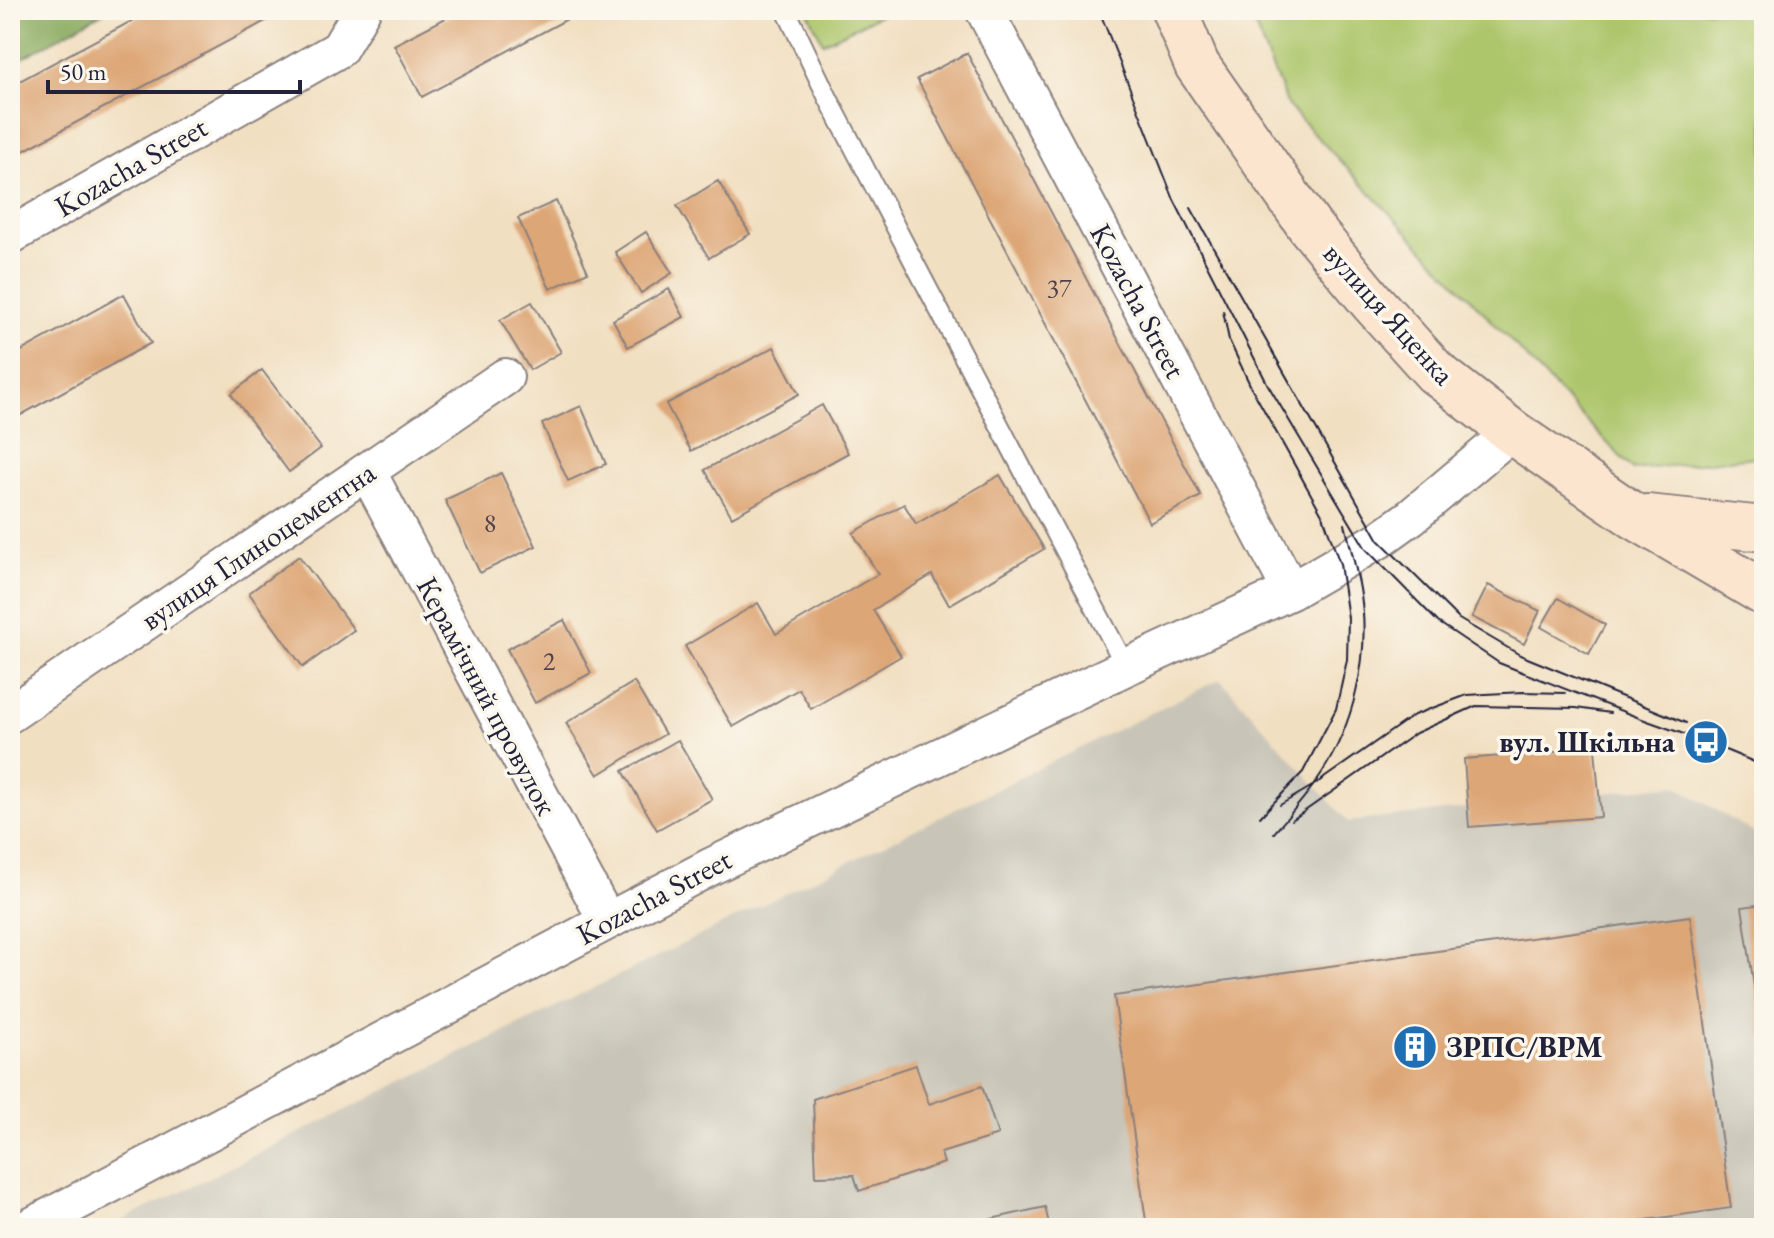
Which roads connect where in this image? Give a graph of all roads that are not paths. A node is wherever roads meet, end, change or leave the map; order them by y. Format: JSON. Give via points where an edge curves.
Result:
{"nodes":[{"id":1,"x":362,"y":10,"type":"edge"},
{"id":2,"x":786,"y":10,"type":"edge"},
{"id":3,"x":984,"y":10,"type":"edge"},
{"id":4,"x":1174,"y":10,"type":"edge"},
{"id":5,"x":10,"y":236,"type":"edge"},
{"id":6,"x":505,"y":377,"type":"dead end"},
{"id":7,"x":1512,"y":432,"type":"junction"},
{"id":8,"x":367,"y":471,"type":"junction"},
{"id":9,"x":1634,"y":516,"type":"junction"},
{"id":10,"x":1764,"y":529,"type":"edge"},
{"id":11,"x":1291,"y":591,"type":"junction"},
{"id":12,"x":1764,"y":593,"type":"edge"},
{"id":13,"x":1126,"y":667,"type":"junction"},
{"id":14,"x":10,"y":714,"type":"edge"},
{"id":15,"x":607,"y":921,"type":"junction"},
{"id":16,"x":28,"y":1228,"type":"edge"}],
"edges":[{"from":1,"to":5,"type":"street","name":"Kozacha Street","via":[[339,49]]},
{"from":2,"to":13,"type":"lane"},
{"from":3,"to":11,"type":"street","name":"Kozacha Street"},
{"from":4,"to":7,"type":"main road","name":"вулиця Яценка","via":[[1197,65],[1310,227],[1435,372]]},
{"from":6,"to":8,"type":"street","name":"вулиця Глиноцементна"},
{"from":7,"to":9,"type":"main road","name":"вулиця Яценка"},
{"from":7,"to":11,"type":"street","name":"Kozacha Street","via":[[1411,517]]},
{"from":8,"to":14,"type":"street","name":"вулиця Глиноцементна"},
{"from":8,"to":15,"type":"street","name":"Керамічний провулок"},
{"from":9,"to":10,"type":"main road"},
{"from":9,"to":12,"type":"main road","name":"вулиця Яценка"},
{"from":11,"to":13,"type":"street","name":"Kozacha Street"},
{"from":13,"to":15,"type":"street","name":"Kozacha Street"},
{"from":15,"to":16,"type":"street","name":"Kozacha Street"}]}
